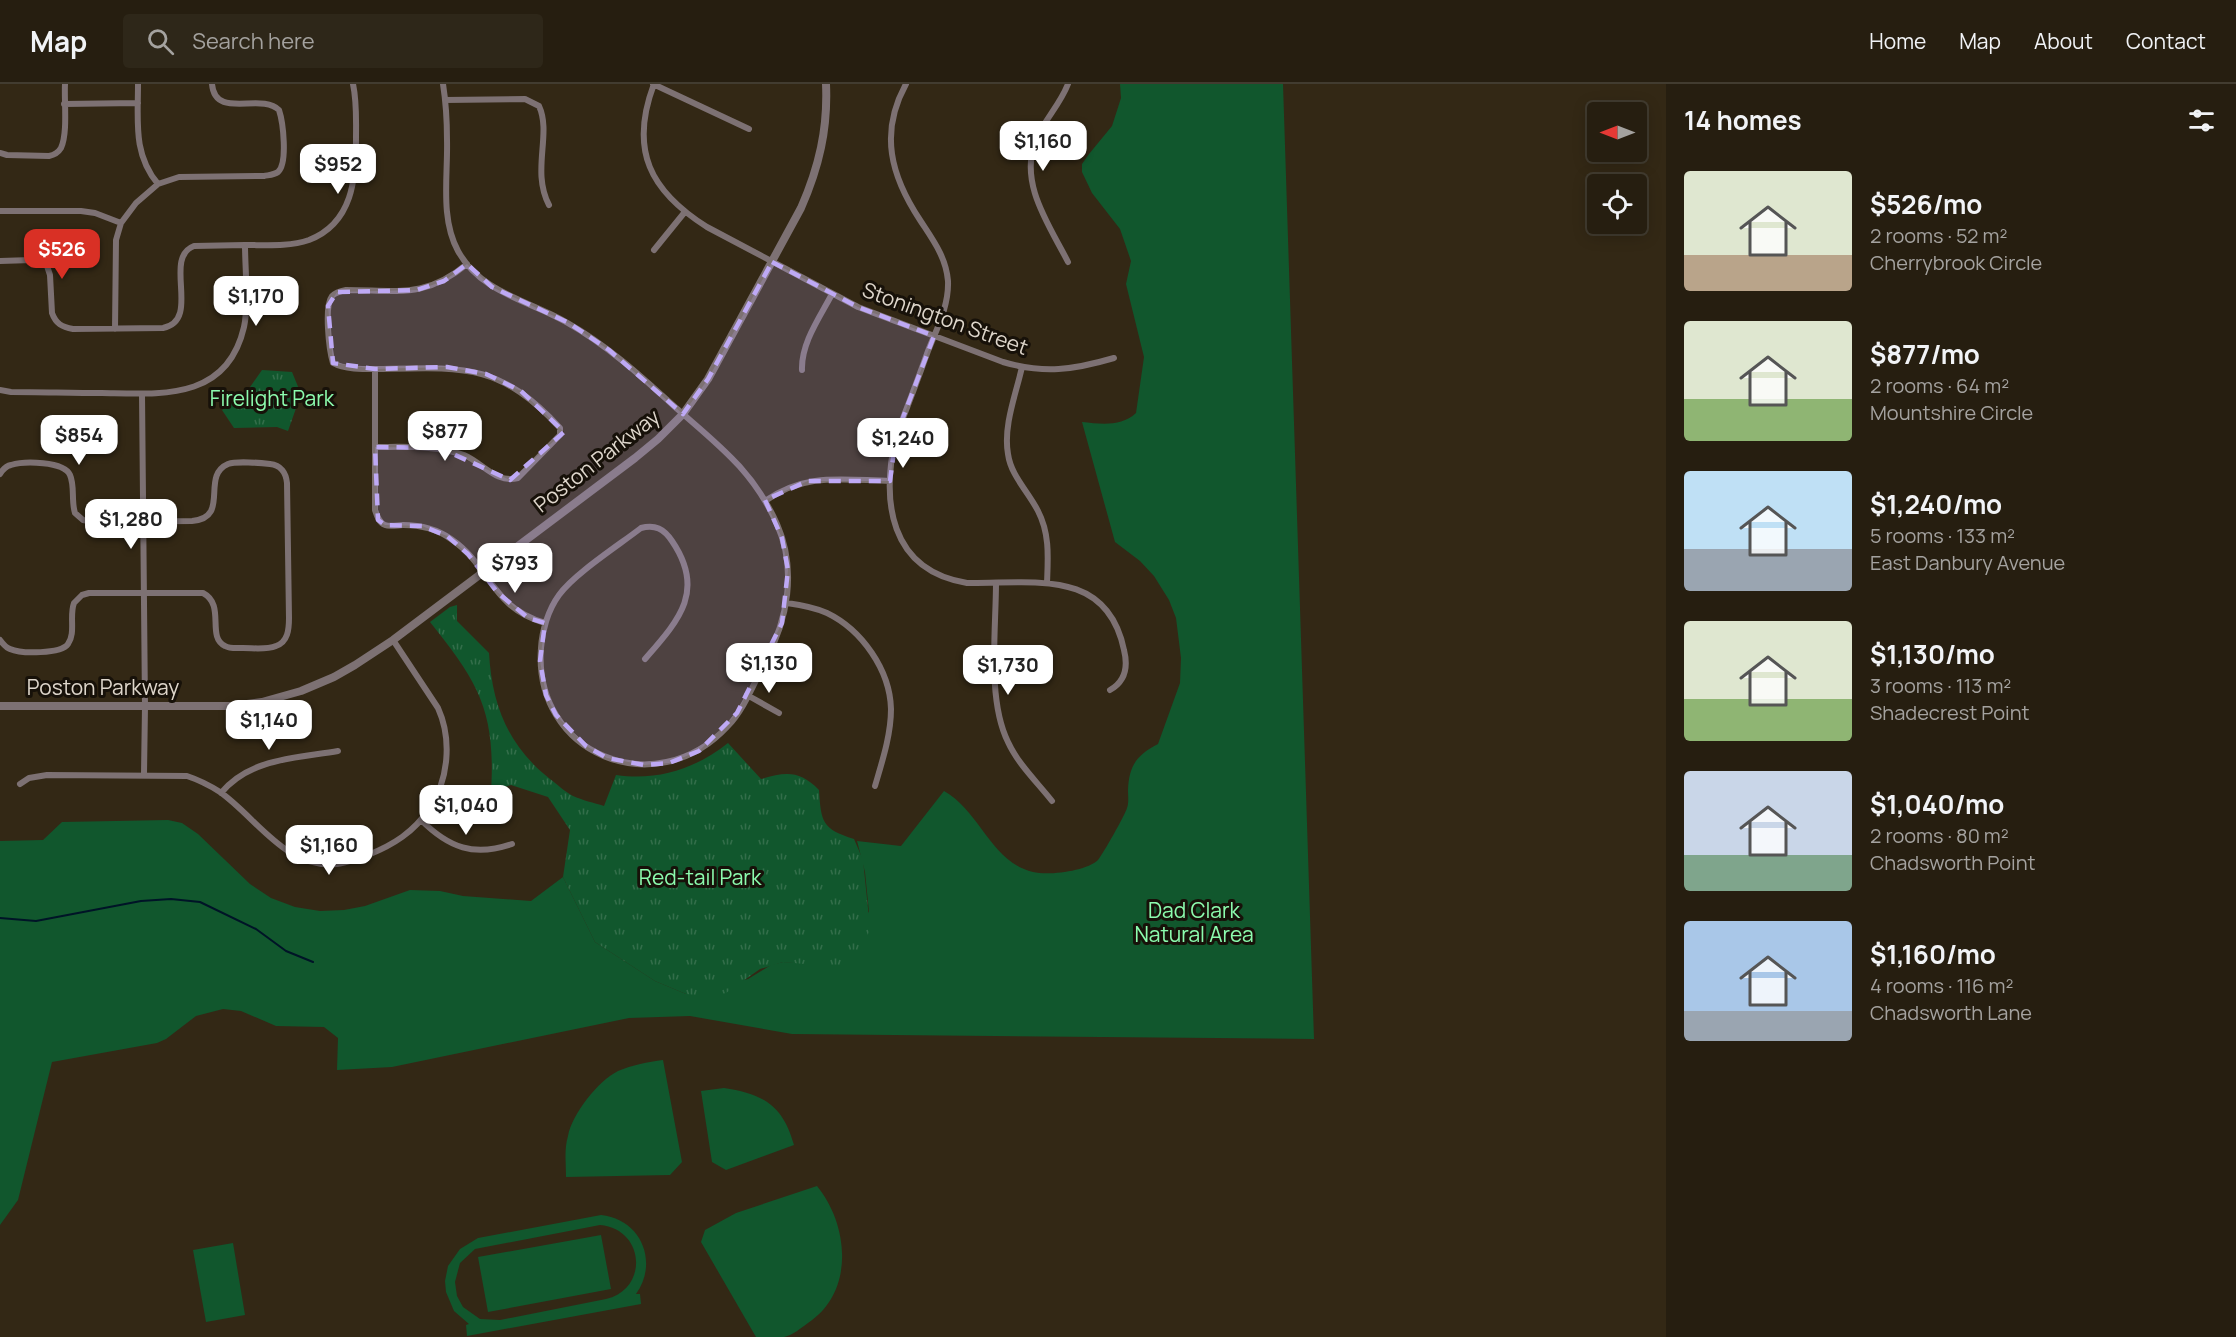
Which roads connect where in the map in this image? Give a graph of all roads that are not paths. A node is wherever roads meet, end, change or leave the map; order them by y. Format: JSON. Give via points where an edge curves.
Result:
{"nodes":[{"id":1,"x":64,"y":84,"type":"edge"},
{"id":2,"x":138,"y":84,"type":"edge"},
{"id":3,"x":212,"y":84,"type":"edge"},
{"id":4,"x":353,"y":84,"type":"edge"},
{"id":5,"x":443,"y":84,"type":"edge"},
{"id":6,"x":653,"y":84,"type":"edge"},
{"id":7,"x":826,"y":84,"type":"edge"},
{"id":8,"x":906,"y":84,"type":"edge"},
{"id":9,"x":1068,"y":84,"type":"edge"},
{"id":10,"x":445,"y":100,"type":"junction"},
{"id":11,"x":138,"y":103,"type":"junction"},
{"id":12,"x":64,"y":104,"type":"junction"},
{"id":13,"x":749,"y":129,"type":"dead end"},
{"id":14,"x":1006,"y":141,"type":"dead end"},
{"id":15,"x":1033,"y":149,"type":"junction"},
{"id":16,"x":0,"y":153,"type":"edge"},
{"id":17,"x":158,"y":184,"type":"junction"},
{"id":18,"x":549,"y":205,"type":"dead end"},
{"id":19,"x":0,"y":211,"type":"edge"},
{"id":20,"x":684,"y":213,"type":"junction"},
{"id":21,"x":120,"y":223,"type":"junction"},
{"id":22,"x":245,"y":245,"type":"junction"},
{"id":23,"x":654,"y":250,"type":"dead end"},
{"id":24,"x":0,"y":261,"type":"edge"},
{"id":25,"x":772,"y":262,"type":"junction"},
{"id":26,"x":1068,"y":262,"type":"dead end"},
{"id":27,"x":467,"y":264,"type":"junction"},
{"id":28,"x":832,"y":294,"type":"junction"},
{"id":29,"x":115,"y":328,"type":"junction"},
{"id":30,"x":934,"y":336,"type":"junction"},
{"id":31,"x":1114,"y":358,"type":"dead end"},
{"id":32,"x":1022,"y":367,"type":"junction"},
{"id":33,"x":375,"y":369,"type":"junction"},
{"id":34,"x":802,"y":370,"type":"dead end"},
{"id":35,"x":0,"y":390,"type":"edge"},
{"id":36,"x":142,"y":394,"type":"junction"},
{"id":37,"x":683,"y":414,"type":"junction"},
{"id":38,"x":375,"y":447,"type":"junction"},
{"id":39,"x":0,"y":474,"type":"edge"},
{"id":40,"x":890,"y":481,"type":"junction"},
{"id":41,"x":765,"y":501,"type":"junction"},
{"id":42,"x":142,"y":521,"type":"junction"},
{"id":43,"x":483,"y":571,"type":"junction"},
{"id":44,"x":996,"y":583,"type":"junction"},
{"id":45,"x":1047,"y":583,"type":"junction"},
{"id":46,"x":143,"y":593,"type":"junction"},
{"id":47,"x":787,"y":603,"type":"junction"},
{"id":48,"x":545,"y":623,"type":"junction"},
{"id":49,"x":0,"y":640,"type":"edge"},
{"id":50,"x":393,"y":640,"type":"junction"},
{"id":51,"x":645,"y":659,"type":"dead end"},
{"id":52,"x":1110,"y":690,"type":"dead end"},
{"id":53,"x":747,"y":695,"type":"junction"},
{"id":54,"x":0,"y":706,"type":"edge"},
{"id":55,"x":145,"y":706,"type":"junction"},
{"id":56,"x":779,"y":714,"type":"dead end"},
{"id":57,"x":338,"y":751,"type":"dead end"},
{"id":58,"x":144,"y":774,"type":"junction"},
{"id":59,"x":20,"y":784,"type":"dead end"},
{"id":60,"x":875,"y":786,"type":"dead end"},
{"id":61,"x":221,"y":793,"type":"junction"},
{"id":62,"x":1052,"y":801,"type":"dead end"},
{"id":63,"x":421,"y":820,"type":"junction"},
{"id":64,"x":512,"y":844,"type":"dead end"}],
"edges":[{"from":1,"to":12,"type":"street"},
{"from":2,"to":11,"type":"street"},
{"from":3,"to":17,"type":"street","via":[[221,101],[267,104],[279,110],[283,129],[281,167],[264,176],[189,177]]},
{"from":4,"to":22,"type":"street","via":[[357,105],[354,188],[340,216],[309,240],[285,245]]},
{"from":5,"to":10,"type":"street"},
{"from":6,"to":13,"type":"street"},
{"from":6,"to":20,"type":"street","name":"Stonington Street","via":[[643,122],[648,161],[659,186]]},
{"from":7,"to":25,"type":"street","name":"Poston Parkway","via":[[824,140],[813,181]]},
{"from":8,"to":30,"type":"street","via":[[894,112],[891,151],[904,194],[945,263],[947,298]]},
{"from":9,"to":15,"type":"street"},
{"from":10,"to":18,"type":"street","via":[[525,99],[539,106],[543,120],[540,178]]},
{"from":10,"to":27,"type":"street","via":[[449,225]]},
{"from":11,"to":12,"type":"street"},
{"from":11,"to":17,"type":"street","via":[[140,153]]},
{"from":12,"to":16,"type":"street","via":[[63,138],[57,153]]},
{"from":14,"to":15,"type":"street"},
{"from":15,"to":26,"type":"street","via":[[1030,174],[1034,190]]},
{"from":17,"to":21,"type":"street"},
{"from":19,"to":21,"type":"street","via":[[81,211]]},
{"from":20,"to":23,"type":"street"},
{"from":20,"to":25,"type":"street","name":"Stonington Street"},
{"from":21,"to":29,"type":"street","via":[[114,250]]},
{"from":22,"to":29,"type":"street","via":[[189,248],[182,257],[180,311],[174,324],[163,328]]},
{"from":22,"to":36,"type":"street","via":[[245,319],[232,356],[213,377],[195,387]]},
{"from":24,"to":29,"type":"street","via":[[32,260],[47,266],[52,313],[61,327]]},
{"from":25,"to":28,"type":"street","name":"Stonington Street"},
{"from":25,"to":37,"type":"street","name":"Poston Parkway","via":[[708,379]]},
{"from":27,"to":33,"type":"street","via":[[444,281],[417,291],[346,290],[331,297],[329,352],[333,363]]},
{"from":27,"to":37,"type":"street","via":[[492,287],[569,323],[609,350]]},
{"from":28,"to":30,"type":"street","name":"Stonington Street"},
{"from":28,"to":34,"type":"street","via":[[804,349]]},
{"from":30,"to":32,"type":"street","name":"Stonington Street"},
{"from":30,"to":40,"type":"street","via":[[896,436]]},
{"from":31,"to":32,"type":"street","name":"Stonington Street","via":[[1063,370]]},
{"from":32,"to":45,"type":"street","via":[[1007,449],[1013,471],[1046,530]]},
{"from":33,"to":38,"type":"street"},
{"from":33,"to":38,"type":"street","via":[[447,367],[486,374],[521,391],[560,428],[560,435],[518,478],[510,480],[501,479],[472,459],[440,448]]},
{"from":35,"to":36,"type":"street"},
{"from":36,"to":42,"type":"street"},
{"from":37,"to":41,"type":"street","via":[[730,454]]},
{"from":37,"to":43,"type":"street","name":"Poston Parkway","via":[[635,458]]},
{"from":38,"to":43,"type":"street","via":[[378,520],[385,525],[422,526],[447,536]]},
{"from":39,"to":42,"type":"street","via":[[14,464],[58,465],[71,476],[72,504],[78,517],[94,522]]},
{"from":40,"to":41,"type":"street","via":[[808,481]]},
{"from":40,"to":44,"type":"street","via":[[895,528],[917,561],[954,581]]},
{"from":41,"to":47,"type":"street","via":[[785,550]]},
{"from":42,"to":46,"type":"street"},
{"from":42,"to":46,"type":"street","via":[[203,519],[213,507],[216,475],[228,464],[274,464],[286,478],[289,627],[284,642],[266,648],[224,646],[217,637],[214,605],[208,596],[197,592]]},
{"from":43,"to":48,"type":"street","via":[[507,603],[528,618]]},
{"from":43,"to":50,"type":"street","name":"Poston Parkway"},
{"from":44,"to":45,"type":"street"},
{"from":44,"to":62,"type":"street","via":[[995,687],[999,717],[1013,751]]},
{"from":45,"to":52,"type":"street","via":[[1084,591],[1116,623],[1126,670],[1122,681]]},
{"from":46,"to":49,"type":"street","via":[[89,593],[78,598],[72,608],[71,638],[59,651],[19,652],[8,649]]},
{"from":46,"to":55,"type":"street"},
{"from":47,"to":53,"type":"street","via":[[775,643]]},
{"from":47,"to":60,"type":"street","via":[[825,612],[849,627],[865,643],[882,671],[891,710]]},
{"from":48,"to":51,"type":"street","via":[[558,596],[575,579],[641,528],[659,528],[668,533],[682,557],[688,590],[682,613]]},
{"from":48,"to":53,"type":"street","via":[[540,661],[550,705],[570,733],[607,758],[651,765],[690,755],[728,726]]},
{"from":50,"to":55,"type":"street","name":"Poston Parkway","via":[[334,677],[276,699],[232,706]]},
{"from":50,"to":63,"type":"street","via":[[443,719],[443,778]]},
{"from":53,"to":56,"type":"street"},
{"from":54,"to":55,"type":"street","name":"Poston Parkway"},
{"from":55,"to":58,"type":"street"},
{"from":57,"to":61,"type":"street","via":[[251,769]]},
{"from":58,"to":59,"type":"street","via":[[47,775]]},
{"from":58,"to":61,"type":"street","via":[[187,776]]},
{"from":61,"to":63,"type":"street","via":[[284,850],[321,864],[344,863],[385,849]]},
{"from":63,"to":64,"type":"street","via":[[441,838],[463,848],[480,851]]}]}
